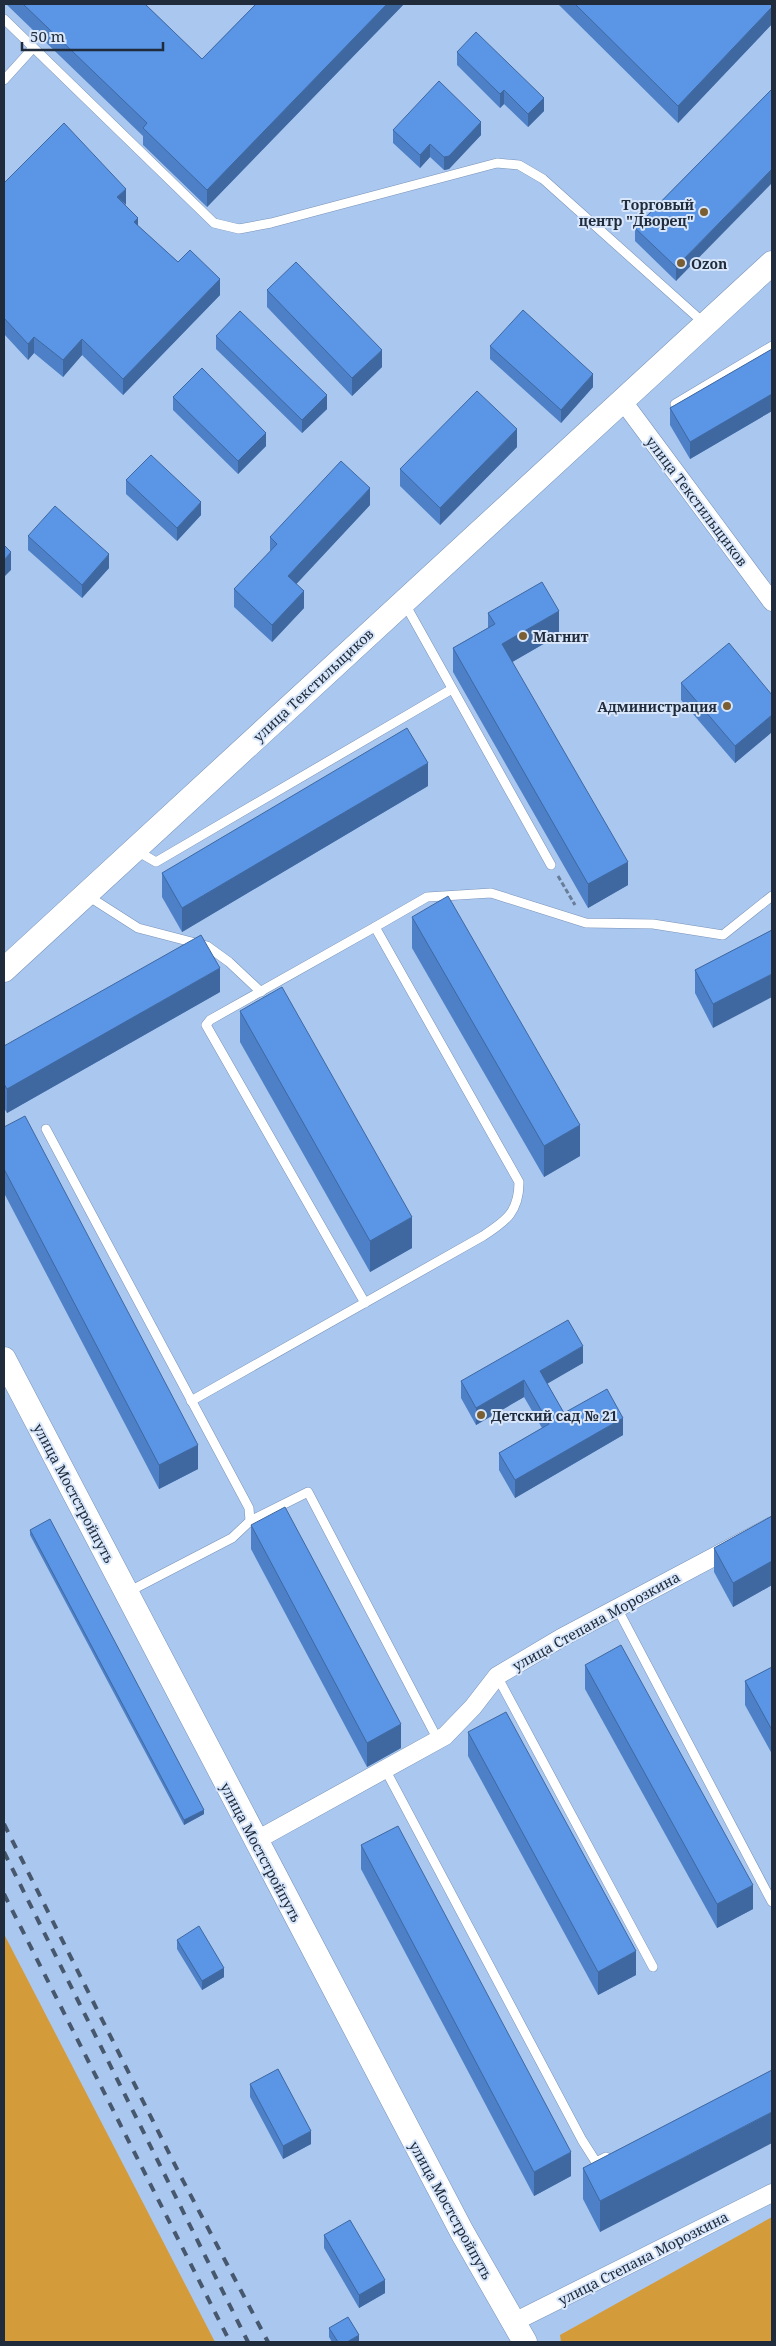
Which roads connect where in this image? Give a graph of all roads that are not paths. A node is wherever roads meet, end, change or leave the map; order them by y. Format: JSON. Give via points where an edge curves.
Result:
{"nodes":[{"id":1,"x":4,"y":18,"type":"edge"},
{"id":2,"x":33,"y":48,"type":"junction"},
{"id":3,"x":4,"y":80,"type":"edge"},
{"id":4,"x":772,"y":263,"type":"edge"},
{"id":5,"x":705,"y":324,"type":"junction"},
{"id":6,"x":772,"y":346,"type":"edge"},
{"id":7,"x":622,"y":400,"type":"junction"},
{"id":8,"x":675,"y":404,"type":"edge"},
{"id":9,"x":403,"y":601,"type":"junction"},
{"id":10,"x":772,"y":602,"type":"edge"},
{"id":11,"x":452,"y":688,"type":"junction"},
{"id":12,"x":134,"y":850,"type":"junction"},
{"id":13,"x":551,"y":865,"type":"road end"},
{"id":14,"x":86,"y":894,"type":"junction"},
{"id":15,"x":772,"y":896,"type":"edge"},
{"id":16,"x":375,"y":927,"type":"junction"},
{"id":17,"x":4,"y":970,"type":"edge"},
{"id":18,"x":261,"y":992,"type":"junction"},
{"id":19,"x":46,"y":1129,"type":"dead end"},
{"id":20,"x":365,"y":1303,"type":"junction"},
{"id":21,"x":4,"y":1359,"type":"edge"},
{"id":22,"x":191,"y":1401,"type":"junction"},
{"id":23,"x":250,"y":1521,"type":"junction"},
{"id":24,"x":772,"y":1526,"type":"edge"},
{"id":25,"x":126,"y":1593,"type":"junction"},
{"id":26,"x":617,"y":1608,"type":"junction"},
{"id":27,"x":497,"y":1676,"type":"junction"},
{"id":28,"x":438,"y":1740,"type":"junction"},
{"id":29,"x":385,"y":1769,"type":"junction"},
{"id":30,"x":255,"y":1841,"type":"junction"},
{"id":31,"x":772,"y":1902,"type":"edge"},
{"id":32,"x":653,"y":1968,"type":"dead end"},
{"id":33,"x":613,"y":2153,"type":"edge"},
{"id":34,"x":772,"y":2193,"type":"edge"},
{"id":35,"x":520,"y":2332,"type":"edge"}],
"edges":[{"from":1,"to":2,"type":"lane"},
{"from":2,"to":3,"type":"lane"},
{"from":2,"to":5,"type":"lane","via":[[214,223],[239,228],[271,223],[497,163],[519,165],[543,178]]},
{"from":4,"to":5,"type":"street","name":"улица Текстильщиков"},
{"from":5,"to":7,"type":"street","name":"улица Текстильщиков"},
{"from":6,"to":8,"type":"lane"},
{"from":7,"to":9,"type":"street","name":"улица Текстильщиков"},
{"from":7,"to":10,"type":"street","name":"улица Текстильщиков"},
{"from":9,"to":11,"type":"lane"},
{"from":9,"to":12,"type":"street","name":"улица Текстильщиков"},
{"from":11,"to":12,"type":"lane","via":[[156,862]]},
{"from":11,"to":13,"type":"lane"},
{"from":12,"to":14,"type":"street","name":"улица Текстильщиков"},
{"from":14,"to":17,"type":"street","name":"улица Текстильщиков"},
{"from":14,"to":18,"type":"lane","via":[[138,928],[207,946]]},
{"from":15,"to":16,"type":"lane","via":[[723,935],[652,924],[586,922],[491,893],[427,897]]},
{"from":16,"to":18,"type":"lane"},
{"from":16,"to":20,"type":"lane","via":[[520,1182],[520,1197],[502,1224]]},
{"from":18,"to":20,"type":"lane","via":[[210,1020],[206,1025],[208,1031]]},
{"from":19,"to":22,"type":"lane"},
{"from":20,"to":22,"type":"lane"},
{"from":21,"to":25,"type":"street","name":"улица Мостстройпуть"},
{"from":22,"to":23,"type":"lane","via":[[249,1508]]},
{"from":23,"to":25,"type":"lane","via":[[232,1538]]},
{"from":23,"to":28,"type":"lane","via":[[308,1492]]},
{"from":24,"to":26,"type":"street","name":"улица Степана Морозкина"},
{"from":25,"to":30,"type":"street","name":"улица Мостстройпуть"},
{"from":26,"to":27,"type":"street","name":"улица Степана Морозкина"},
{"from":26,"to":31,"type":"lane"},
{"from":27,"to":28,"type":"street","name":"улица Степана Морозкина","via":[[474,1707]]},
{"from":27,"to":32,"type":"lane"},
{"from":28,"to":29,"type":"street","name":"улица Степана Морозкина"},
{"from":29,"to":30,"type":"street","name":"улица Степана Морозкина"},
{"from":29,"to":33,"type":"lane","via":[[582,2140],[596,2162]]},
{"from":30,"to":35,"type":"street","name":"улица Мостстройпуть","via":[[462,2232]]},
{"from":34,"to":35,"type":"street","name":"улица Степана Морозкина"}]}
